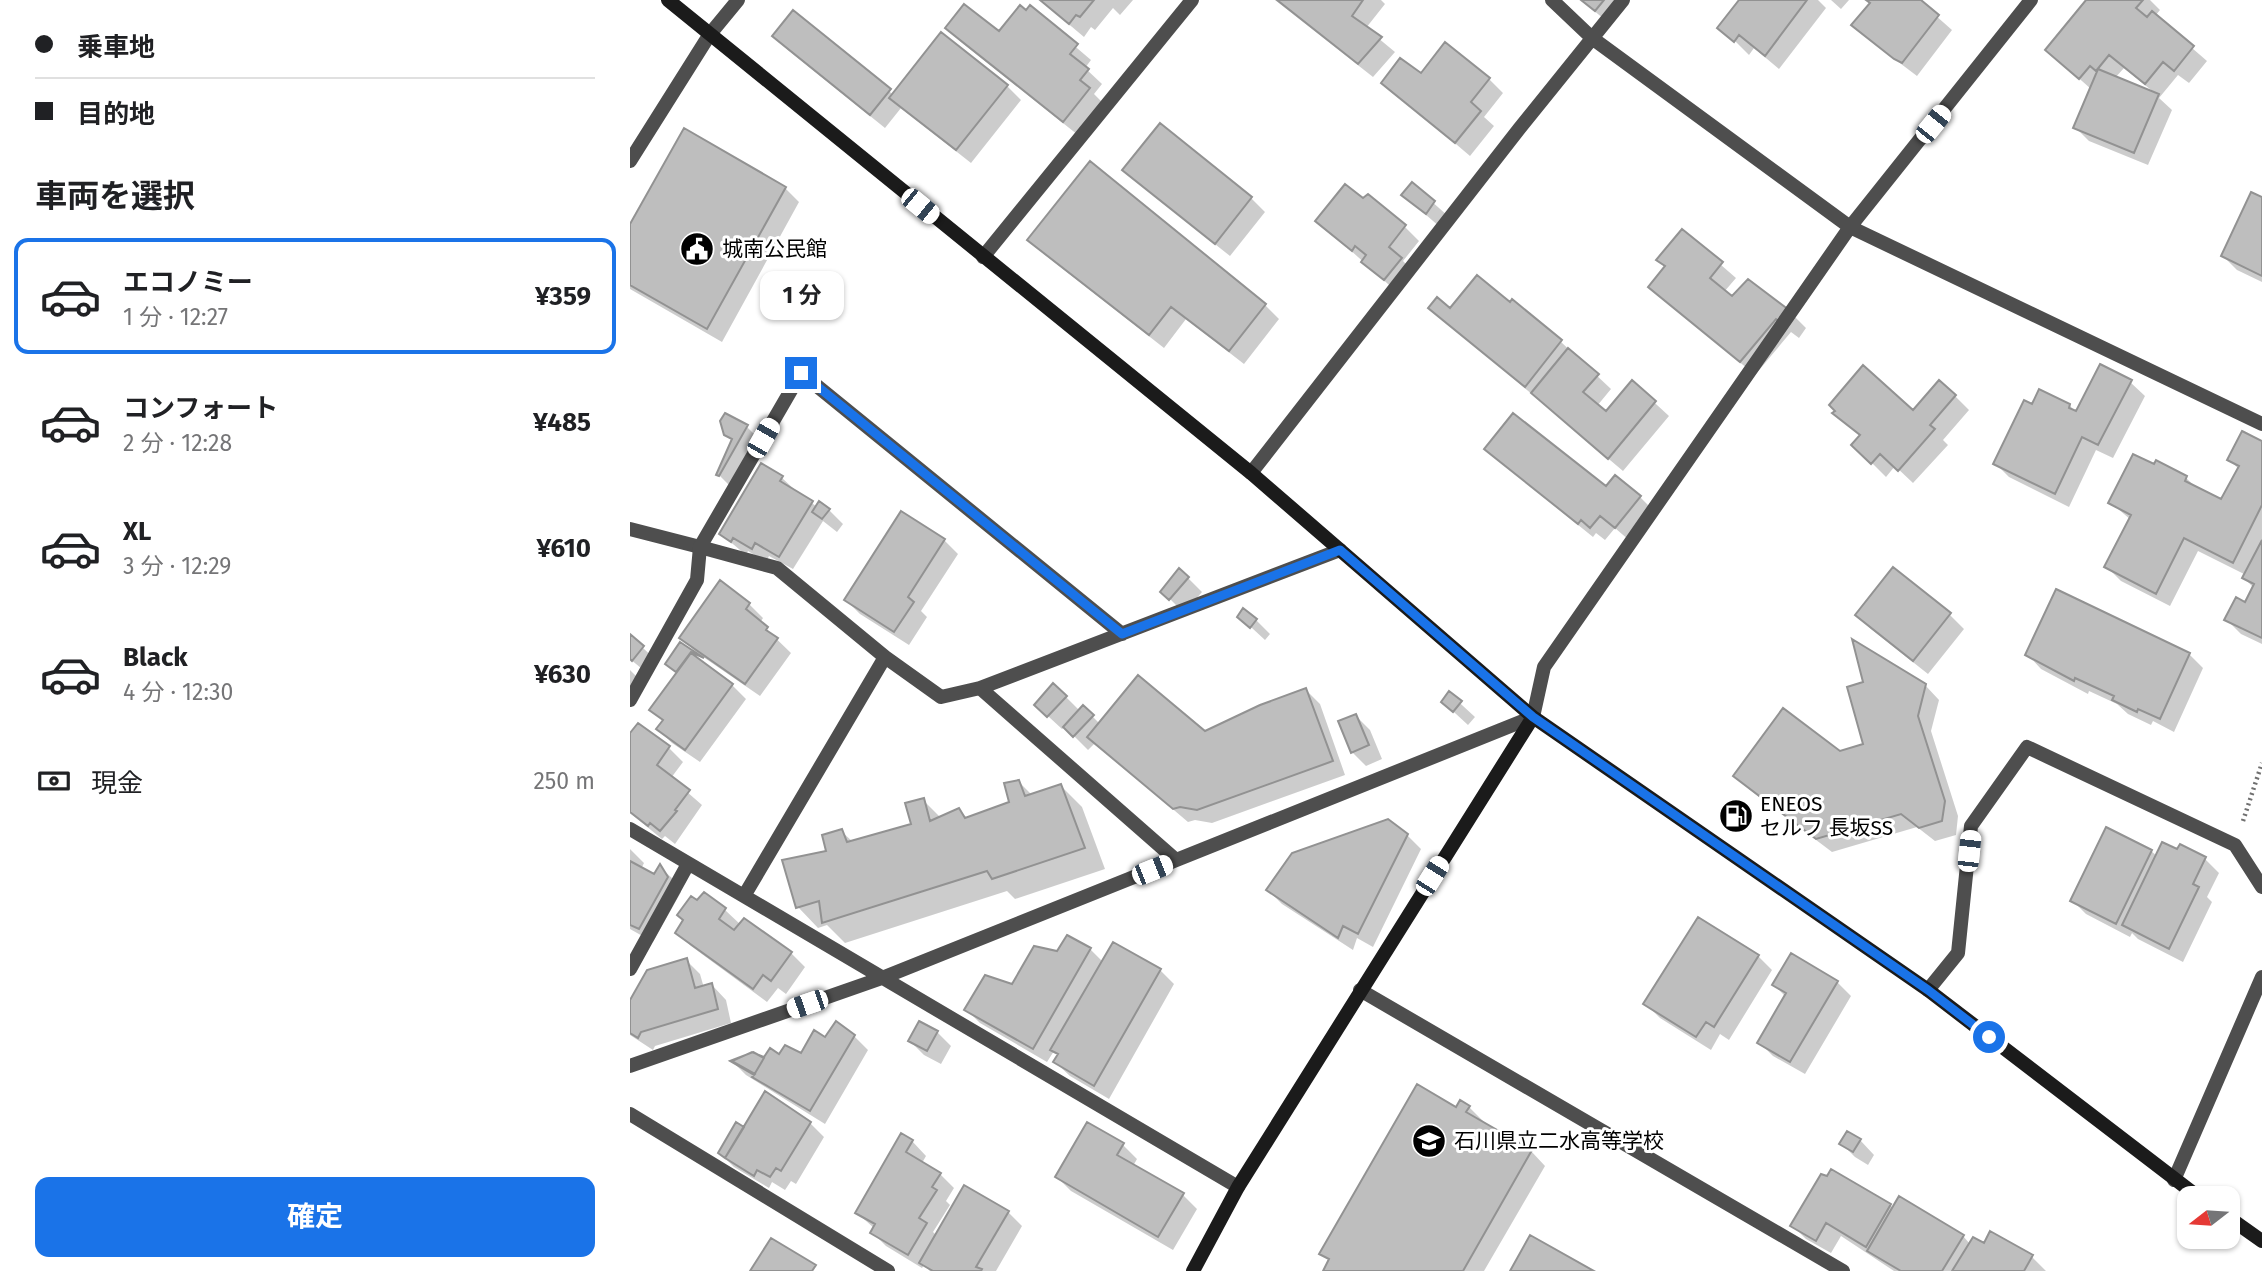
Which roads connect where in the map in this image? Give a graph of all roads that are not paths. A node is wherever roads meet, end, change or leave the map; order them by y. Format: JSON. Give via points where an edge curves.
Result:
{"nodes":[{"id":1,"x":668,"y":0,"type":"edge"},
{"id":2,"x":738,"y":0,"type":"edge"},
{"id":3,"x":1192,"y":0,"type":"edge"},
{"id":4,"x":1552,"y":0,"type":"edge"},
{"id":5,"x":1623,"y":0,"type":"edge"},
{"id":6,"x":2031,"y":0,"type":"edge"},
{"id":7,"x":710,"y":34,"type":"junction"},
{"id":8,"x":1592,"y":38,"type":"junction"},
{"id":9,"x":630,"y":161,"type":"edge"},
{"id":10,"x":1850,"y":227,"type":"junction"},
{"id":11,"x":983,"y":257,"type":"junction"},
{"id":12,"x":2262,"y":424,"type":"edge"},
{"id":13,"x":1251,"y":473,"type":"junction"},
{"id":14,"x":630,"y":529,"type":"edge"},
{"id":15,"x":699,"y":547,"type":"junction"},
{"id":16,"x":1340,"y":550,"type":"junction"},
{"id":17,"x":1122,"y":634,"type":"junction"},
{"id":18,"x":886,"y":657,"type":"junction"},
{"id":19,"x":980,"y":688,"type":"junction"},
{"id":20,"x":630,"y":700,"type":"edge"},
{"id":21,"x":1533,"y":717,"type":"junction"},
{"id":22,"x":630,"y":829,"type":"edge"},
{"id":23,"x":1177,"y":860,"type":"junction"},
{"id":24,"x":688,"y":864,"type":"junction"},
{"id":25,"x":2262,"y":887,"type":"edge"},
{"id":26,"x":744,"y":896,"type":"junction"},
{"id":27,"x":630,"y":969,"type":"edge"},
{"id":28,"x":2262,"y":977,"type":"edge"},
{"id":29,"x":882,"y":978,"type":"junction"},
{"id":30,"x":1360,"y":990,"type":"junction"},
{"id":31,"x":1928,"y":990,"type":"junction"},
{"id":32,"x":630,"y":1066,"type":"edge"},
{"id":33,"x":630,"y":1114,"type":"edge"},
{"id":34,"x":2174,"y":1180,"type":"junction"},
{"id":35,"x":2183,"y":1186,"type":"edge"},
{"id":36,"x":1238,"y":1187,"type":"junction"},
{"id":37,"x":2240,"y":1225,"type":"edge"},
{"id":38,"x":2262,"y":1241,"type":"edge"},
{"id":39,"x":888,"y":1271,"type":"edge"},
{"id":40,"x":1193,"y":1271,"type":"edge"},
{"id":41,"x":1843,"y":1271,"type":"edge"}],
"edges":[{"from":1,"to":7,"type":"street"},
{"from":2,"to":7,"type":"street"},
{"from":3,"to":11,"type":"street"},
{"from":4,"to":8,"type":"street"},
{"from":5,"to":8,"type":"street"},
{"from":6,"to":10,"type":"street"},
{"from":7,"to":9,"type":"street"},
{"from":7,"to":11,"type":"street"},
{"from":8,"to":10,"type":"street"},
{"from":8,"to":13,"type":"street"},
{"from":10,"to":12,"type":"street"},
{"from":10,"to":21,"type":"street","via":[[1544,667]]},
{"from":11,"to":13,"type":"street"},
{"from":13,"to":16,"type":"street"},
{"from":14,"to":15,"type":"street"},
{"from":15,"to":17,"type":"street","via":[[801,373]]},
{"from":15,"to":18,"type":"street","via":[[777,568]]},
{"from":15,"to":20,"type":"street","via":[[696,580]]},
{"from":16,"to":17,"type":"street"},
{"from":16,"to":21,"type":"street"},
{"from":17,"to":19,"type":"street"},
{"from":18,"to":19,"type":"street","via":[[941,697]]},
{"from":18,"to":26,"type":"street"},
{"from":19,"to":23,"type":"street"},
{"from":21,"to":23,"type":"street"},
{"from":21,"to":30,"type":"street"},
{"from":21,"to":31,"type":"street"},
{"from":22,"to":24,"type":"street"},
{"from":23,"to":29,"type":"street"},
{"from":24,"to":26,"type":"street"},
{"from":24,"to":27,"type":"street"},
{"from":25,"to":31,"type":"street","via":[[2235,845],[2027,747],[1971,826],[1958,953]]},
{"from":26,"to":29,"type":"street"},
{"from":28,"to":34,"type":"street"},
{"from":29,"to":32,"type":"street"},
{"from":29,"to":36,"type":"street"},
{"from":30,"to":36,"type":"street"},
{"from":30,"to":41,"type":"street"},
{"from":31,"to":34,"type":"street"},
{"from":33,"to":39,"type":"street"},
{"from":34,"to":35,"type":"street"},
{"from":36,"to":40,"type":"street"},
{"from":37,"to":38,"type":"street"}]}
